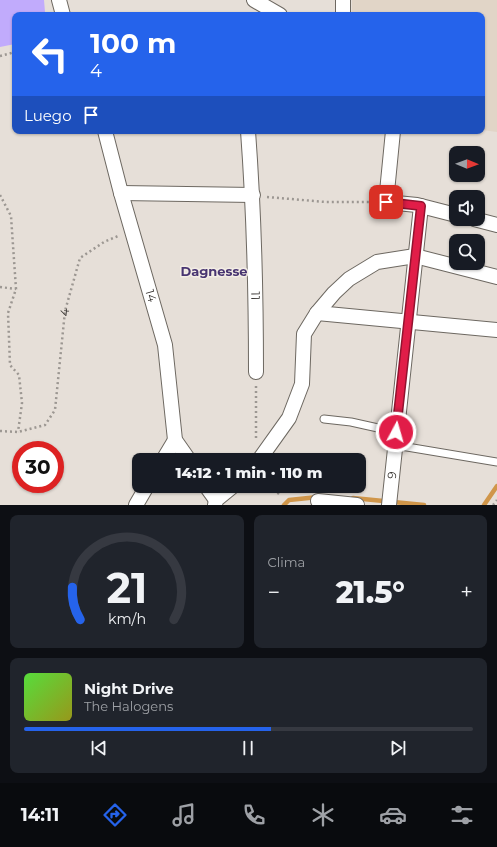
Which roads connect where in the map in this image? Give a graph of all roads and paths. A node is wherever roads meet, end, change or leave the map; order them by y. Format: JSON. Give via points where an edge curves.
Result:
{"nodes":[{"id":1,"x":59,"y":0,"type":"edge"},
{"id":2,"x":254,"y":0,"type":"edge"},
{"id":3,"x":343,"y":0,"type":"edge"},
{"id":4,"x":62,"y":12,"type":"edge"},
{"id":5,"x":275,"y":12,"type":"edge"},
{"id":6,"x":343,"y":12,"type":"edge"},
{"id":7,"x":12,"y":53,"type":"edge"},
{"id":8,"x":0,"y":56,"type":"edge"},
{"id":9,"x":106,"y":134,"type":"edge"},
{"id":10,"x":248,"y":134,"type":"edge"},
{"id":11,"x":393,"y":134,"type":"edge"},
{"id":12,"x":121,"y":193,"type":"junction"},
{"id":13,"x":253,"y":195,"type":"junction"},
{"id":14,"x":0,"y":196,"type":"edge"},
{"id":15,"x":386,"y":202,"type":"junction"},
{"id":16,"x":421,"y":206,"type":"junction"},
{"id":17,"x":449,"y":213,"type":"edge"},
{"id":18,"x":485,"y":222,"type":"edge"},
{"id":19,"x":497,"y":225,"type":"edge"},
{"id":20,"x":131,"y":229,"type":"junction"},
{"id":21,"x":415,"y":256,"type":"junction"},
{"id":22,"x":497,"y":277,"type":"edge"},
{"id":23,"x":0,"y":287,"type":"edge"},
{"id":24,"x":16,"y":290,"type":"junction"},
{"id":25,"x":318,"y":313,"type":"junction"},
{"id":26,"x":408,"y":322,"type":"junction"},
{"id":27,"x":497,"y":330,"type":"edge"},
{"id":28,"x":256,"y":372,"type":"joint"},
{"id":29,"x":324,"y":419,"type":"dead end"},
{"id":30,"x":0,"y":431,"type":"edge"},
{"id":31,"x":18,"y":432,"type":"junction"},
{"id":32,"x":396,"y":438,"type":"junction"},
{"id":33,"x":175,"y":440,"type":"junction"},
{"id":34,"x":255,"y":443,"type":"dead end"},
{"id":35,"x":167,"y":453,"type":"edge"},
{"id":36,"x":184,"y":453,"type":"edge"},
{"id":37,"x":264,"y":453,"type":"edge"},
{"id":38,"x":497,"y":462,"type":"edge"},
{"id":39,"x":143,"y":493,"type":"edge"},
{"id":40,"x":210,"y":493,"type":"edge"},
{"id":41,"x":226,"y":493,"type":"edge"},
{"id":42,"x":389,"y":499,"type":"edge"},
{"id":43,"x":497,"y":500,"type":"edge"},
{"id":44,"x":318,"y":501,"type":"dead end"},
{"id":45,"x":216,"y":503,"type":"edge"},
{"id":46,"x":136,"y":505,"type":"edge"},
{"id":47,"x":357,"y":505,"type":"edge"},
{"id":48,"x":493,"y":505,"type":"edge"}],
"edges":[{"from":1,"to":4,"type":"street"},
{"from":2,"to":5,"type":"street"},
{"from":3,"to":6,"type":"street"},
{"from":7,"to":8,"type":"path"},
{"from":9,"to":12,"type":"street","name":"14"},
{"from":10,"to":13,"type":"street","name":"11"},
{"from":11,"to":15,"type":"street"},
{"from":12,"to":13,"type":"street"},
{"from":12,"to":20,"type":"street","name":"14"},
{"from":13,"to":15,"type":"path","via":[[326,202]]},
{"from":13,"to":28,"type":"street","name":"11"},
{"from":14,"to":24,"type":"path","via":[[11,216]]},
{"from":15,"to":16,"type":"street"},
{"from":16,"to":17,"type":"street"},
{"from":16,"to":21,"type":"street","name":"9"},
{"from":18,"to":19,"type":"street"},
{"from":20,"to":31,"type":"path","name":"4","via":[[104,242],[80,258],[65,311],[55,410],[45,425]]},
{"from":20,"to":33,"type":"street","name":"14","via":[[165,345]]},
{"from":21,"to":22,"type":"street"},
{"from":21,"to":25,"type":"street","via":[[377,262],[349,279],[334,292]]},
{"from":21,"to":26,"type":"street","name":"9"},
{"from":23,"to":24,"type":"path"},
{"from":24,"to":31,"type":"path","via":[[8,313],[10,365],[19,374],[22,403]]},
{"from":25,"to":26,"type":"street"},
{"from":25,"to":37,"type":"street","via":[[304,334],[302,384],[289,418]]},
{"from":26,"to":27,"type":"street"},
{"from":26,"to":32,"type":"street","name":"9"},
{"from":28,"to":34,"type":"path"},
{"from":29,"to":32,"type":"lane","via":[[351,422]]},
{"from":30,"to":31,"type":"path"},
{"from":32,"to":38,"type":"lane"},
{"from":32,"to":42,"type":"street","name":"9"},
{"from":33,"to":35,"type":"street"},
{"from":33,"to":36,"type":"street","name":"14"},
{"from":39,"to":46,"type":"street"},
{"from":40,"to":45,"type":"street"},
{"from":41,"to":45,"type":"street"},
{"from":43,"to":48,"type":"path"},
{"from":44,"to":47,"type":"street"}]}
